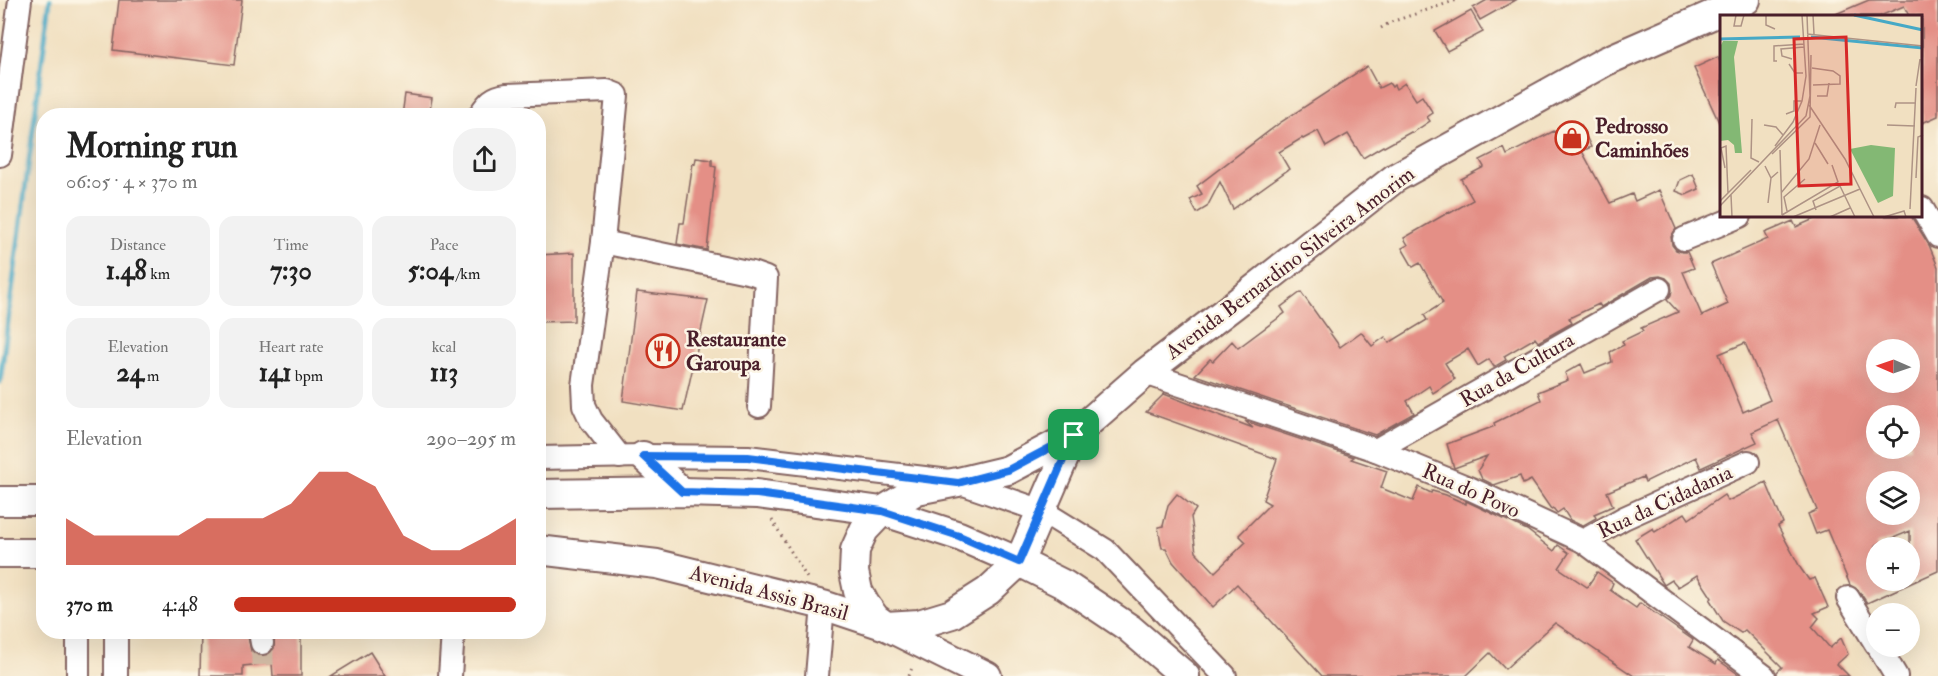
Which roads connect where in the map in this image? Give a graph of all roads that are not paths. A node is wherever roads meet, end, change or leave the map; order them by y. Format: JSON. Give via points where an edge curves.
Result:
{"nodes":[{"id":1,"x":20,"y":0,"type":"edge"},
{"id":2,"x":1746,"y":0,"type":"edge"},
{"id":3,"x":485,"y":108,"type":"edge"},
{"id":4,"x":0,"y":155,"type":"edge"},
{"id":5,"x":1923,"y":210,"type":"edge"},
{"id":6,"x":1735,"y":218,"type":"edge"},
{"id":7,"x":1938,"y":237,"type":"edge"},
{"id":8,"x":1684,"y":239,"type":"dead end"},
{"id":9,"x":603,"y":242,"type":"junction"},
{"id":10,"x":1659,"y":290,"type":"dead end"},
{"id":11,"x":1145,"y":373,"type":"junction"},
{"id":12,"x":759,"y":406,"type":"dead end"},
{"id":13,"x":1074,"y":435,"type":"junction"},
{"id":14,"x":1376,"y":450,"type":"junction"},
{"id":15,"x":631,"y":456,"type":"junction"},
{"id":16,"x":546,"y":458,"type":"edge"},
{"id":17,"x":1748,"y":462,"type":"dead end"},
{"id":18,"x":958,"y":483,"type":"junction"},
{"id":19,"x":682,"y":492,"type":"junction"},
{"id":20,"x":546,"y":494,"type":"edge"},
{"id":21,"x":0,"y":501,"type":"edge"},
{"id":22,"x":36,"y":501,"type":"edge"},
{"id":23,"x":882,"y":511,"type":"junction"},
{"id":24,"x":1042,"y":511,"type":"junction"},
{"id":25,"x":1583,"y":541,"type":"junction"},
{"id":26,"x":546,"y":550,"type":"edge"},
{"id":27,"x":36,"y":553,"type":"edge"},
{"id":28,"x":0,"y":554,"type":"edge"},
{"id":29,"x":1019,"y":562,"type":"junction"},
{"id":30,"x":1848,"y":598,"type":"dead end"},
{"id":31,"x":823,"y":605,"type":"junction"},
{"id":32,"x":886,"y":626,"type":"junction"},
{"id":33,"x":1866,"y":627,"type":"edge"},
{"id":34,"x":78,"y":639,"type":"edge"},
{"id":35,"x":116,"y":639,"type":"edge"},
{"id":36,"x":453,"y":639,"type":"edge"},
{"id":37,"x":1884,"y":657,"type":"edge"},
{"id":38,"x":78,"y":676,"type":"edge"},
{"id":39,"x":116,"y":676,"type":"edge"},
{"id":40,"x":450,"y":676,"type":"edge"},
{"id":41,"x":817,"y":676,"type":"edge"},
{"id":42,"x":987,"y":676,"type":"edge"},
{"id":43,"x":1185,"y":676,"type":"edge"},
{"id":44,"x":1225,"y":676,"type":"edge"},
{"id":45,"x":1764,"y":676,"type":"edge"},
{"id":46,"x":1896,"y":676,"type":"edge"}],
"edges":[{"from":1,"to":4,"type":"street"},
{"from":2,"to":11,"type":"main road","name":"Avenida Bernardino Silveira Amorim","via":[[1606,61],[1395,178]]},
{"from":3,"to":9,"type":"street","via":[[496,96],[507,94],[607,91],[617,95]]},
{"from":5,"to":7,"type":"street"},
{"from":6,"to":8,"type":"street"},
{"from":9,"to":12,"type":"street","via":[[766,278]]},
{"from":9,"to":15,"type":"street","via":[[583,385],[584,405],[591,420]]},
{"from":10,"to":14,"type":"street","name":"Rua da Cultura"},
{"from":11,"to":13,"type":"main road","name":"Avenida Bernardino Silveira Amorim"},
{"from":11,"to":14,"type":"street","name":"Rua do Povo"},
{"from":13,"to":18,"type":"main road","name":"Avenida Bernardino Silveira Amorim","via":[[1008,470]]},
{"from":13,"to":24,"type":"main road","name":"Avenida Bernardino Silveira Amorim"},
{"from":14,"to":25,"type":"street","name":"Rua do Povo"},
{"from":15,"to":16,"type":"street"},
{"from":15,"to":18,"type":"street","via":[[748,457]]},
{"from":15,"to":19,"type":"main road"},
{"from":17,"to":25,"type":"street","name":"Rua da Cidadania","via":[[1624,518]]},
{"from":18,"to":23,"type":"main road","name":"Avenida Bernardino Silveira Amorim","via":[[917,490]]},
{"from":18,"to":24,"type":"street"},
{"from":19,"to":20,"type":"main road"},
{"from":19,"to":23,"type":"main road","via":[[757,494]]},
{"from":21,"to":22,"type":"main road"},
{"from":23,"to":29,"type":"main road","via":[[959,536]]},
{"from":23,"to":32,"type":"main road","name":"Avenida Bernardino Silveira Amorim","via":[[864,530],[855,550],[854,572],[865,604]]},
{"from":24,"to":29,"type":"main road","name":"Avenida Bernardino Silveira Amorim"},
{"from":24,"to":44,"type":"street","via":[[1104,550]]},
{"from":25,"to":45,"type":"street","name":"Rua do Povo"},
{"from":26,"to":31,"type":"main road","name":"Avenida Assis Brasil","via":[[657,564]]},
{"from":27,"to":28,"type":"main road"},
{"from":29,"to":32,"type":"main road","name":"Avenida Bernardino Silveira Amorim","via":[[988,591],[952,614],[920,624]]},
{"from":29,"to":43,"type":"main road","via":[[1065,585],[1109,614]]},
{"from":30,"to":33,"type":"street"},
{"from":31,"to":32,"type":"main road","name":"Avenida Assis Brasil"},
{"from":31,"to":41,"type":"street"},
{"from":32,"to":42,"type":"main road","name":"Avenida Assis Brasil"},
{"from":34,"to":38,"type":"street"},
{"from":35,"to":39,"type":"street"},
{"from":36,"to":40,"type":"street"},
{"from":37,"to":46,"type":"street"}]}
